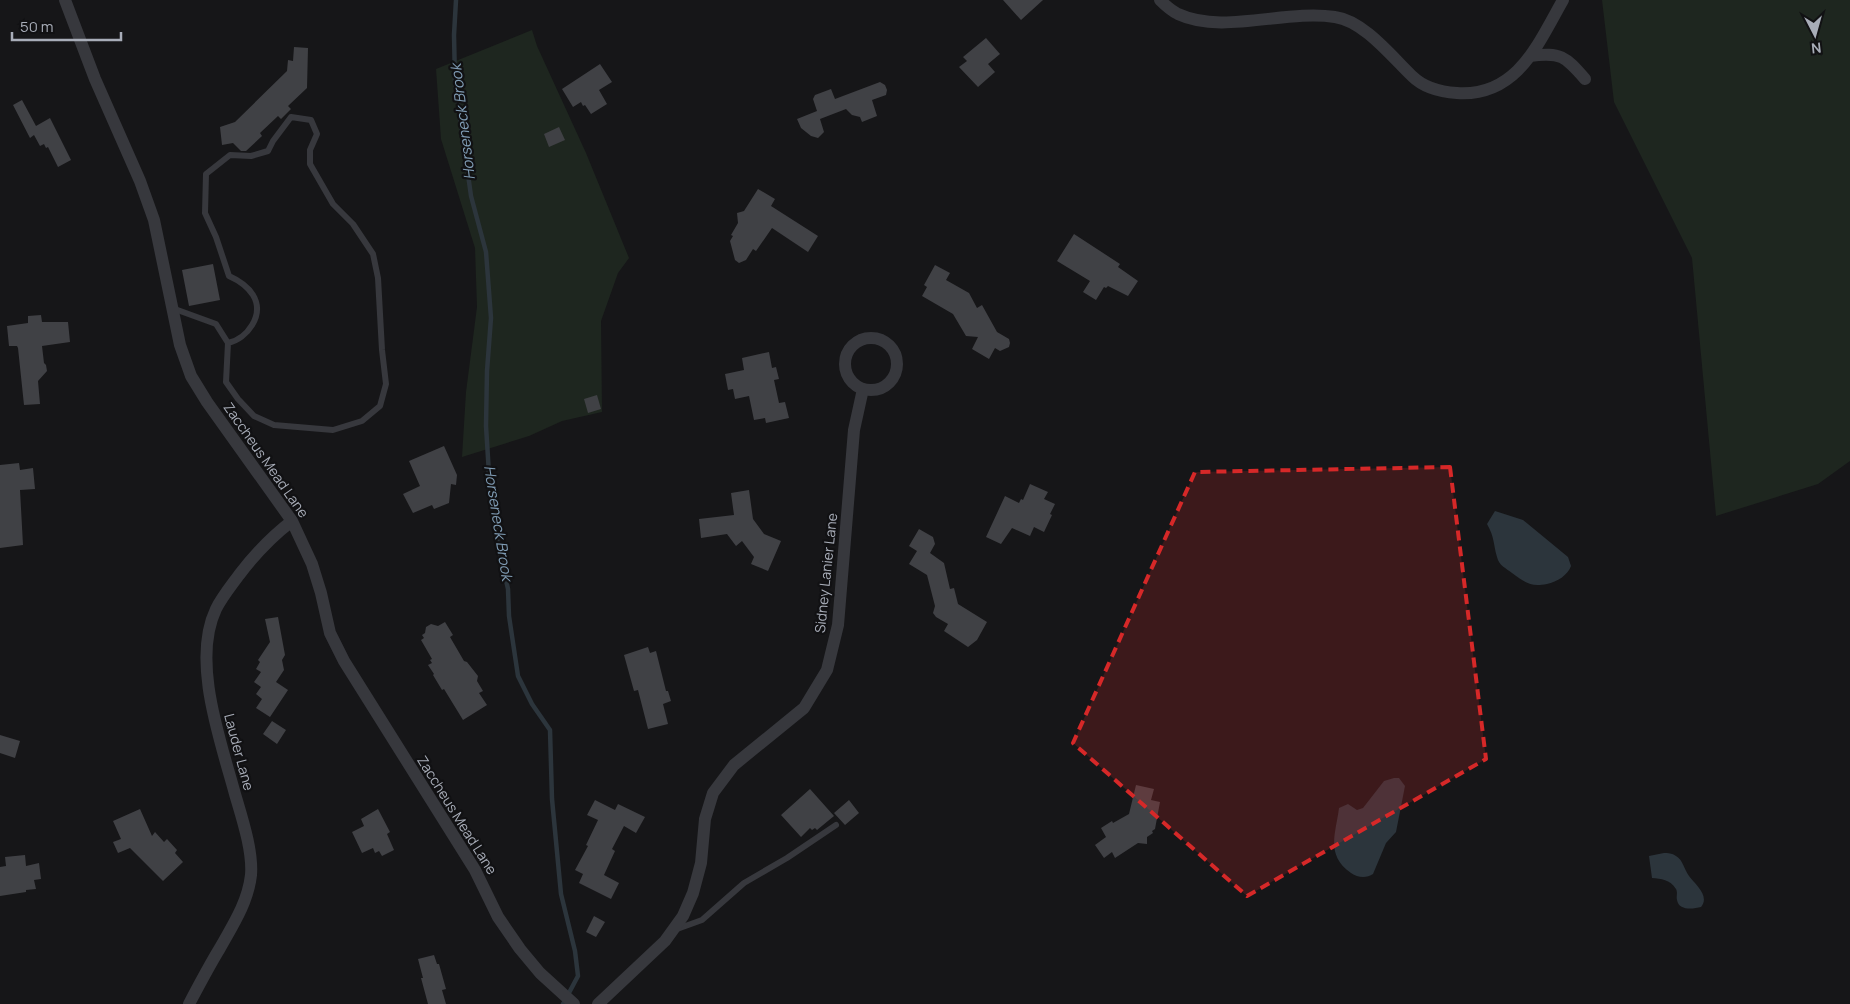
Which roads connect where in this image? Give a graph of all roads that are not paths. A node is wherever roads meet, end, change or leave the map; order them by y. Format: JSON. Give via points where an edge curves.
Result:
{"nodes":[{"id":1,"x":65,"y":0,"type":"edge"},
{"id":2,"x":1160,"y":0,"type":"edge"},
{"id":3,"x":1564,"y":0,"type":"edge"},
{"id":4,"x":1530,"y":56,"type":"junction"},
{"id":5,"x":1585,"y":79,"type":"dead end"},
{"id":6,"x":172,"y":308,"type":"junction"},
{"id":7,"x":228,"y":343,"type":"junction"},
{"id":8,"x":863,"y":389,"type":"junction"},
{"id":9,"x":292,"y":521,"type":"junction"},
{"id":10,"x":836,"y":825,"type":"dead end"},
{"id":11,"x":673,"y":930,"type":"junction"},
{"id":12,"x":189,"y":1004,"type":"edge"},
{"id":13,"x":574,"y":1004,"type":"edge"},
{"id":14,"x":598,"y":1004,"type":"edge"}],
"edges":[{"from":1,"to":6,"type":"street","name":"Zaccheus Mead Lane","via":[[154,220]]},
{"from":2,"to":4,"type":"street","via":[[1178,13],[1203,21],[1236,22],[1312,15],[1338,17],[1372,37],[1414,78],[1427,87],[1444,92],[1483,91],[1517,72]]},
{"from":3,"to":4,"type":"street"},
{"from":4,"to":5,"type":"street","via":[[1568,59]]},
{"from":6,"to":7,"type":"lane","via":[[216,324]]},
{"from":6,"to":9,"type":"street","name":"Zaccheus Mead Lane","via":[[191,376],[217,418]]},
{"from":7,"to":7,"type":"lane","via":[[226,382],[254,416],[274,425],[333,430],[362,421],[380,406],[386,384],[378,278],[373,254],[333,204],[310,164],[310,150],[317,134],[311,120],[291,117],[268,151],[251,156],[230,156],[206,174],[205,213],[229,276],[239,280],[254,296],[257,310],[252,327],[237,342]]},
{"from":8,"to":8,"type":"street","via":[[884,387],[896,371],[897,360],[885,342],[865,339],[855,344],[847,355],[845,369],[849,378]]},
{"from":8,"to":11,"type":"street","name":"Sidney Lanier Lane","via":[[854,430],[838,625],[827,670],[804,708],[734,765],[713,793],[705,819],[701,863],[693,893]]},
{"from":9,"to":12,"type":"street","name":"Lauder Lane","via":[[272,536],[227,590],[215,611],[209,636],[207,678],[215,723],[244,830],[251,874],[240,914]]},
{"from":9,"to":13,"type":"street","name":"Zaccheus Mead Lane","via":[[312,564],[330,633],[344,661],[475,870],[498,917],[520,950]]},
{"from":10,"to":11,"type":"lane","via":[[744,883],[702,920]]},
{"from":11,"to":14,"type":"street","name":"Sidney Lanier Lane"}]}
